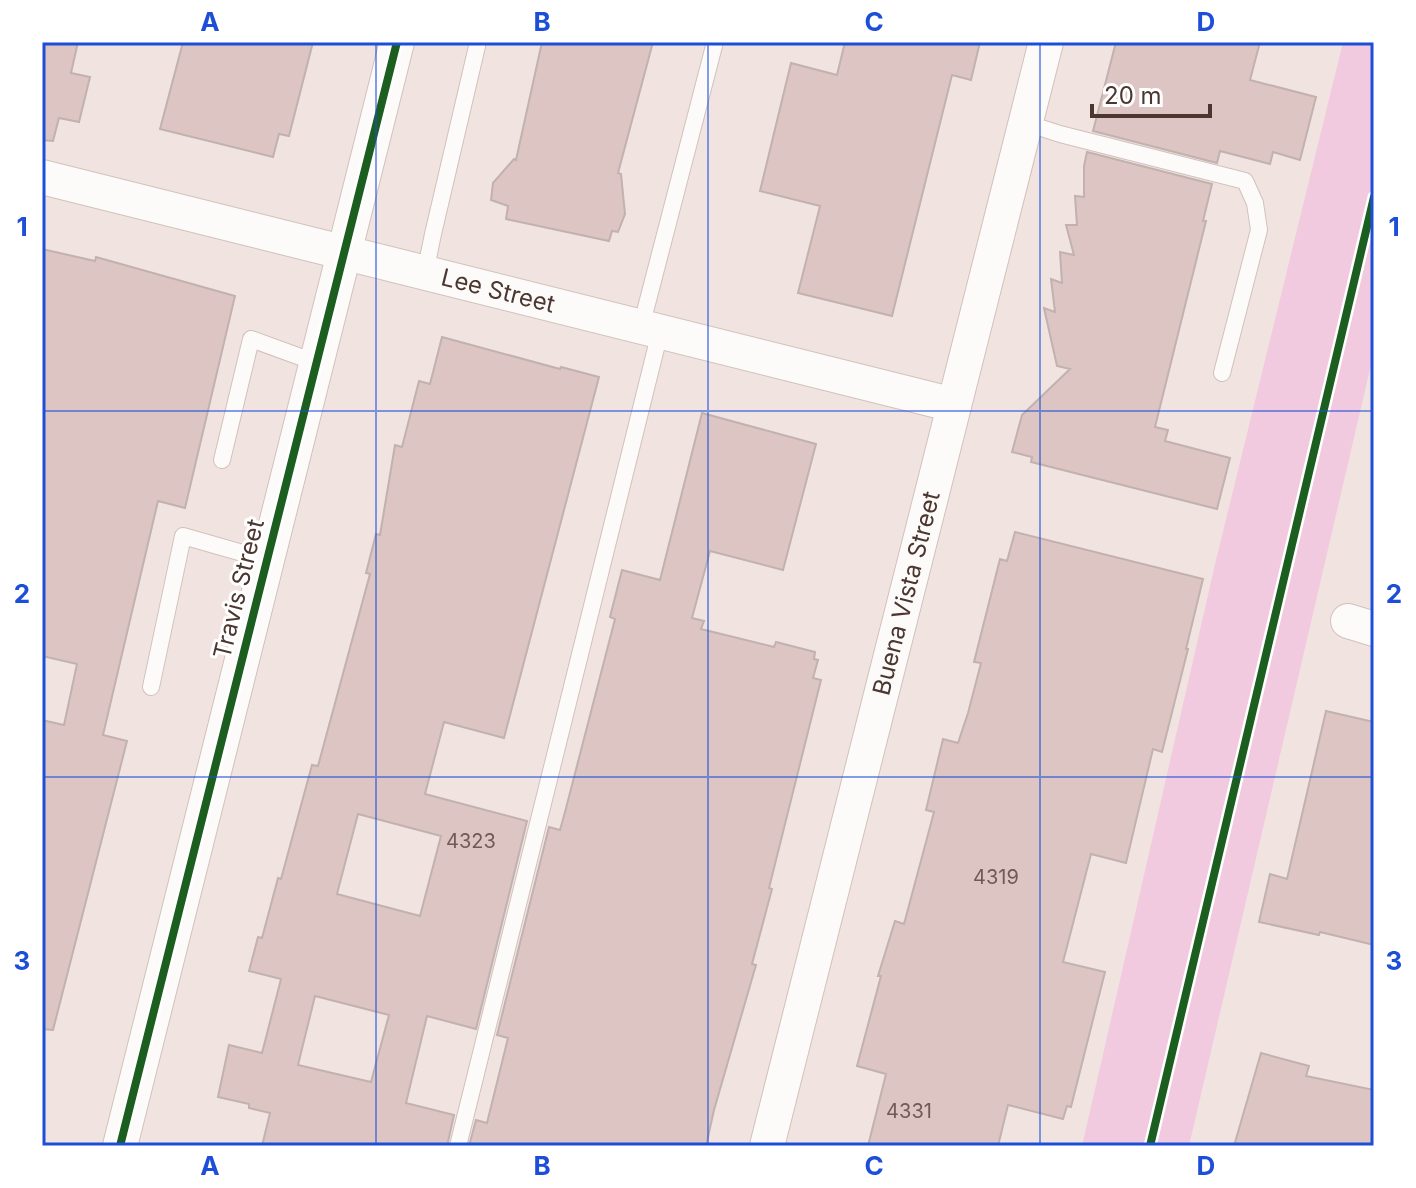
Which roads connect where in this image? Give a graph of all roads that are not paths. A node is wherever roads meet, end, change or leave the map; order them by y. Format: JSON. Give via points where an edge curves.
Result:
{"nodes":[{"id":1,"x":397,"y":42,"type":"edge"},
{"id":2,"x":478,"y":42,"type":"edge"},
{"id":3,"x":715,"y":42,"type":"edge"},
{"id":4,"x":1046,"y":42,"type":"edge"},
{"id":5,"x":1026,"y":123,"type":"junction"},
{"id":6,"x":42,"y":177,"type":"edge"},
{"id":7,"x":344,"y":253,"type":"junction"},
{"id":8,"x":425,"y":273,"type":"junction"},
{"id":9,"x":650,"y":329,"type":"junction"},
{"id":10,"x":317,"y":363,"type":"junction"},
{"id":11,"x":1222,"y":373,"type":"dead end"},
{"id":12,"x":954,"y":405,"type":"junction"},
{"id":13,"x":222,"y":460,"type":"dead end"},
{"id":14,"x":267,"y":560,"type":"junction"},
{"id":15,"x":151,"y":687,"type":"dead end"},
{"id":16,"x":120,"y":1146,"type":"edge"},
{"id":17,"x":458,"y":1146,"type":"edge"},
{"id":18,"x":767,"y":1146,"type":"edge"}],
"edges":[{"from":1,"to":7,"type":"street","name":"Travis Street"},
{"from":2,"to":8,"type":"lane"},
{"from":3,"to":9,"type":"lane"},
{"from":4,"to":5,"type":"street","name":"Buena Vista Street"},
{"from":5,"to":11,"type":"lane","via":[[1245,181],[1259,230]]},
{"from":5,"to":12,"type":"street","name":"Buena Vista Street"},
{"from":6,"to":7,"type":"street","name":"Lee Street"},
{"from":7,"to":8,"type":"street","name":"Lee Street"},
{"from":7,"to":10,"type":"street","name":"Travis Street"},
{"from":8,"to":9,"type":"street","name":"Lee Street"},
{"from":9,"to":12,"type":"street","name":"Lee Street"},
{"from":9,"to":17,"type":"lane"},
{"from":10,"to":13,"type":"lane","via":[[251,339]]},
{"from":10,"to":14,"type":"street","name":"Travis Street"},
{"from":12,"to":18,"type":"street","name":"Buena Vista Street"},
{"from":14,"to":15,"type":"lane","via":[[183,536]]},
{"from":14,"to":16,"type":"street","name":"Travis Street"}]}
